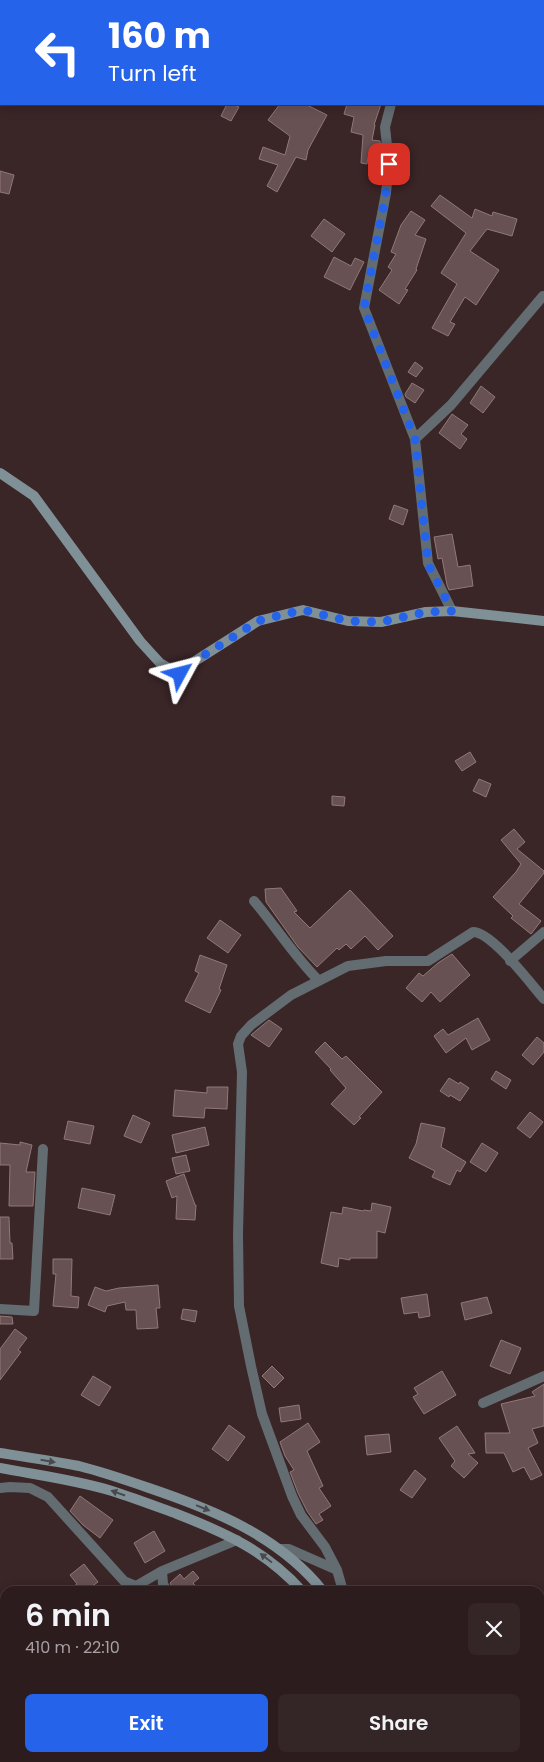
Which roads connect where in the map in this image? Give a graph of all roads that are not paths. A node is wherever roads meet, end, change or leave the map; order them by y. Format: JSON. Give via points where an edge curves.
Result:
{"nodes":[{"id":1,"x":391,"y":105,"type":"edge"},
{"id":2,"x":543,"y":296,"type":"dead end"},
{"id":3,"x":415,"y":439,"type":"junction"},
{"id":4,"x":0,"y":473,"type":"edge"},
{"id":5,"x":452,"y":611,"type":"junction"},
{"id":6,"x":544,"y":621,"type":"edge"},
{"id":7,"x":254,"y":901,"type":"dead end"},
{"id":8,"x":544,"y":932,"type":"edge"},
{"id":9,"x":510,"y":961,"type":"junction"},
{"id":10,"x":318,"y":980,"type":"junction"},
{"id":11,"x":544,"y":999,"type":"edge"},
{"id":12,"x":43,"y":1149,"type":"dead end"},
{"id":13,"x":0,"y":1309,"type":"edge"},
{"id":14,"x":544,"y":1376,"type":"edge"},
{"id":15,"x":483,"y":1403,"type":"dead end"},
{"id":16,"x":0,"y":1453,"type":"edge"},
{"id":17,"x":0,"y":1468,"type":"edge"},
{"id":18,"x":0,"y":1488,"type":"edge"},
{"id":19,"x":237,"y":1540,"type":"junction"},
{"id":20,"x":280,"y":1549,"type":"junction"},
{"id":21,"x":337,"y":1570,"type":"junction"},
{"id":22,"x":162,"y":1571,"type":"junction"},
{"id":23,"x":164,"y":1586,"type":"edge"},
{"id":24,"x":298,"y":1586,"type":"edge"},
{"id":25,"x":319,"y":1586,"type":"edge"},
{"id":26,"x":342,"y":1586,"type":"edge"}],
"edges":[{"from":1,"to":3,"type":"street","via":[[385,127],[389,164],[386,193],[364,308]]},
{"from":2,"to":3,"type":"street","via":[[450,405]]},
{"from":3,"to":5,"type":"street","via":[[428,564]]},
{"from":4,"to":5,"type":"main road","via":[[34,496],[140,641],[160,663],[180,674],[258,621],[281,615],[303,610],[348,621],[381,622],[426,612]]},
{"from":5,"to":6,"type":"main road"},
{"from":7,"to":10,"type":"street","via":[[300,962]]},
{"from":8,"to":9,"type":"street"},
{"from":9,"to":10,"type":"street","via":[[487,936],[473,932],[428,961],[386,961],[348,966]]},
{"from":9,"to":11,"type":"street"},
{"from":10,"to":21,"type":"street","via":[[251,1025],[238,1044],[242,1072],[239,1306],[262,1414],[292,1496]]},
{"from":12,"to":13,"type":"street","via":[[34,1311]]},
{"from":14,"to":15,"type":"street"},
{"from":16,"to":20,"type":"main road","one_way":true,"via":[[80,1467],[157,1490],[252,1530]]},
{"from":19,"to":17,"type":"main road","one_way":true,"via":[[110,1491]]},
{"from":18,"to":22,"type":"street","via":[[30,1488],[48,1497],[124,1581],[136,1586]]},
{"from":19,"to":22,"type":"street"},
{"from":24,"to":19,"type":"main road","one_way":true,"via":[[286,1573]]},
{"from":20,"to":21,"type":"street","via":[[289,1549]]},
{"from":20,"to":25,"type":"main road"},
{"from":21,"to":26,"type":"street"},
{"from":22,"to":23,"type":"street"}]}
